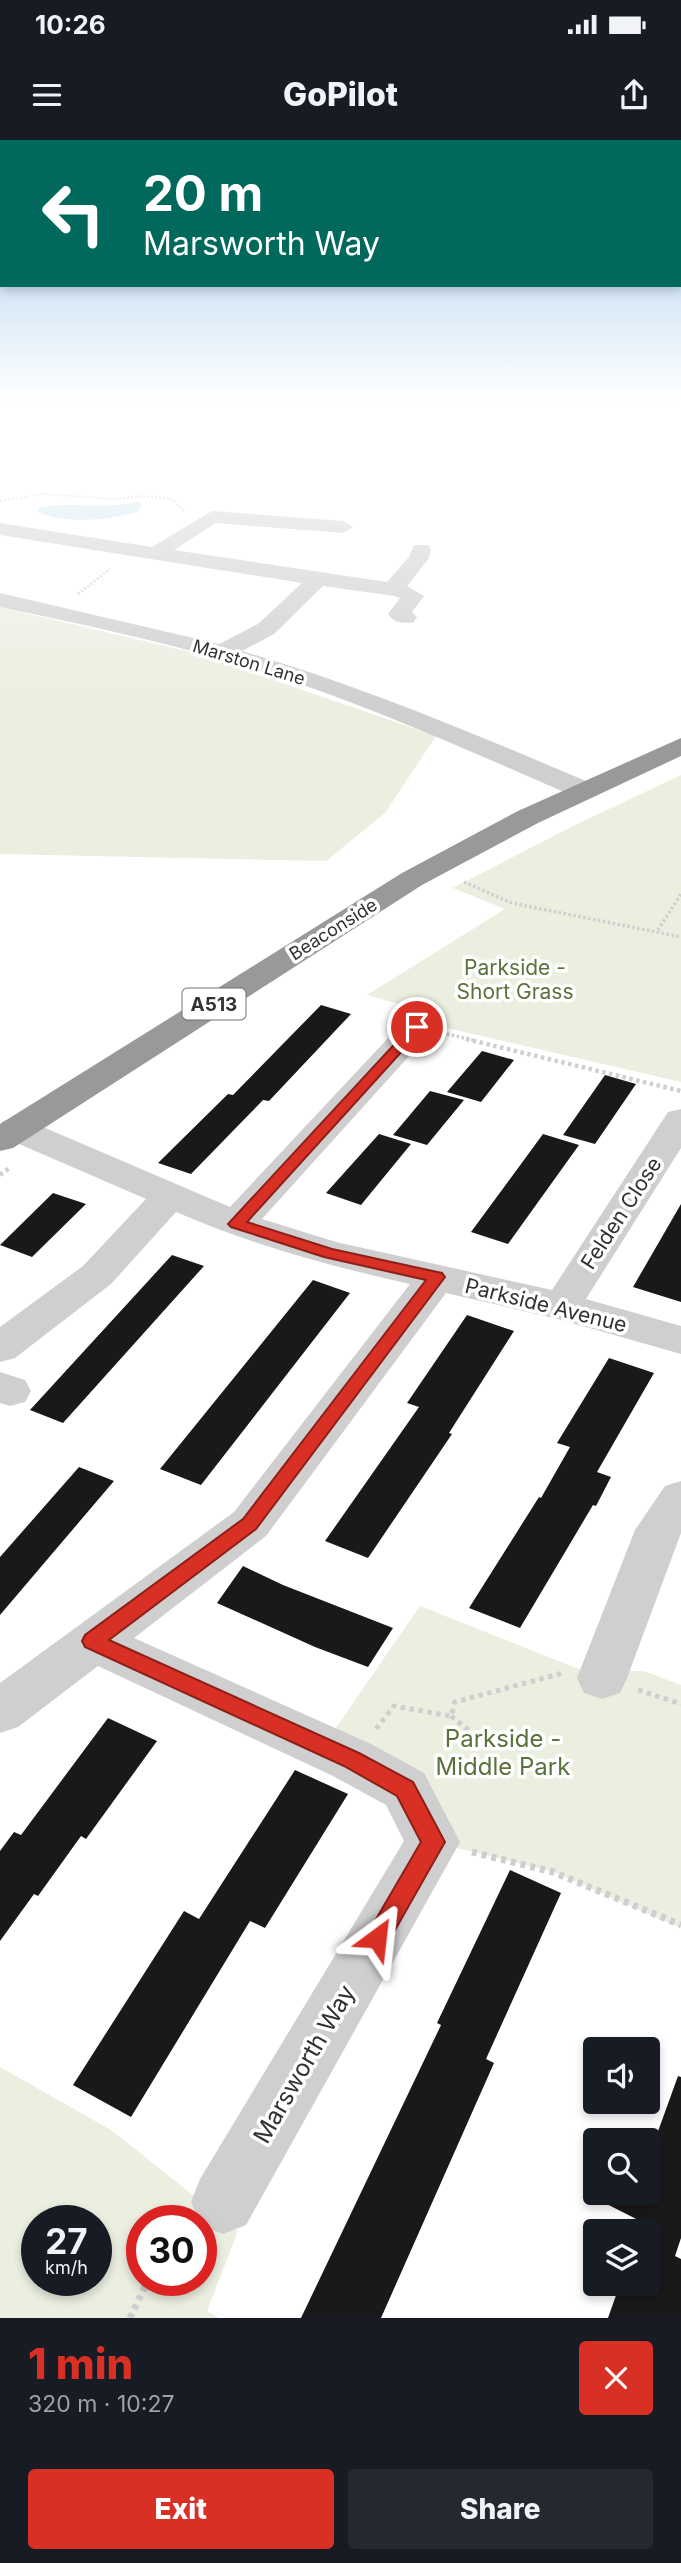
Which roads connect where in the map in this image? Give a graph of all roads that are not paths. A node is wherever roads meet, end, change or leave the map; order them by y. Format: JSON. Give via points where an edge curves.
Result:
{"nodes":[{"id":1,"x":342,"y":527,"type":"dead end"},
{"id":2,"x":0,"y":529,"type":"edge"},
{"id":3,"x":421,"y":549,"type":"dead end"},
{"id":4,"x":158,"y":552,"type":"junction"},
{"id":5,"x":317,"y":580,"type":"junction"},
{"id":6,"x":396,"y":589,"type":"junction"},
{"id":7,"x":0,"y":600,"type":"edge"},
{"id":8,"x":406,"y":617,"type":"dead end"},
{"id":9,"x":222,"y":652,"type":"junction"},
{"id":10,"x":681,"y":746,"type":"edge"},
{"id":11,"x":583,"y":790,"type":"junction"},
{"id":12,"x":417,"y":1027,"type":"road end"},
{"id":13,"x":681,"y":1120,"type":"edge"},
{"id":14,"x":8,"y":1134,"type":"edge"},
{"id":15,"x":170,"y":1196,"type":"junction"},
{"id":16,"x":236,"y":1224,"type":"junction"},
{"id":17,"x":437,"y":1277,"type":"junction"},
{"id":18,"x":562,"y":1306,"type":"junction"},
{"id":19,"x":681,"y":1340,"type":"edge"},
{"id":20,"x":0,"y":1348,"type":"edge"},
{"id":21,"x":681,"y":1498,"type":"edge"},
{"id":22,"x":92,"y":1641,"type":"junction"},
{"id":23,"x":602,"y":1678,"type":"road end"},
{"id":24,"x":0,"y":1712,"type":"edge"},
{"id":25,"x":223,"y":2202,"type":"dead end"}],
"edges":[{"from":1,"to":4,"type":"street","via":[[212,517]]},
{"from":2,"to":4,"type":"street"},
{"from":3,"to":6,"type":"street"},
{"from":4,"to":5,"type":"street"},
{"from":5,"to":6,"type":"street"},
{"from":5,"to":9,"type":"street","via":[[266,629]]},
{"from":6,"to":8,"type":"street","via":[[413,596],[399,614]]},
{"from":7,"to":9,"type":"street","name":"Marston Lane"},
{"from":9,"to":11,"type":"street","name":"Marston Lane","via":[[376,704]]},
{"from":10,"to":11,"type":"highway","name":"Beaconside","number":"A513"},
{"from":11,"to":14,"type":"highway","name":"Beaconside","number":"A513","via":[[412,879]]},
{"from":12,"to":16,"type":"street"},
{"from":13,"to":18,"type":"street","name":"Felden Close"},
{"from":14,"to":15,"type":"street","name":"Parkside Avenue"},
{"from":15,"to":16,"type":"street","name":"Parkside Avenue"},
{"from":15,"to":20,"type":"street","via":[[97,1275]]},
{"from":16,"to":17,"type":"street","name":"Parkside Avenue","via":[[329,1253]]},
{"from":17,"to":18,"type":"street","name":"Parkside Avenue"},
{"from":17,"to":22,"type":"street","via":[[250,1524]]},
{"from":18,"to":19,"type":"street","name":"Parkside Avenue"},
{"from":21,"to":23,"type":"street","via":[[658,1530]]},
{"from":22,"to":24,"type":"street"},
{"from":22,"to":25,"type":"street","name":"Marsworth Way","via":[[352,1760],[405,1789],[433,1842]]}]}
